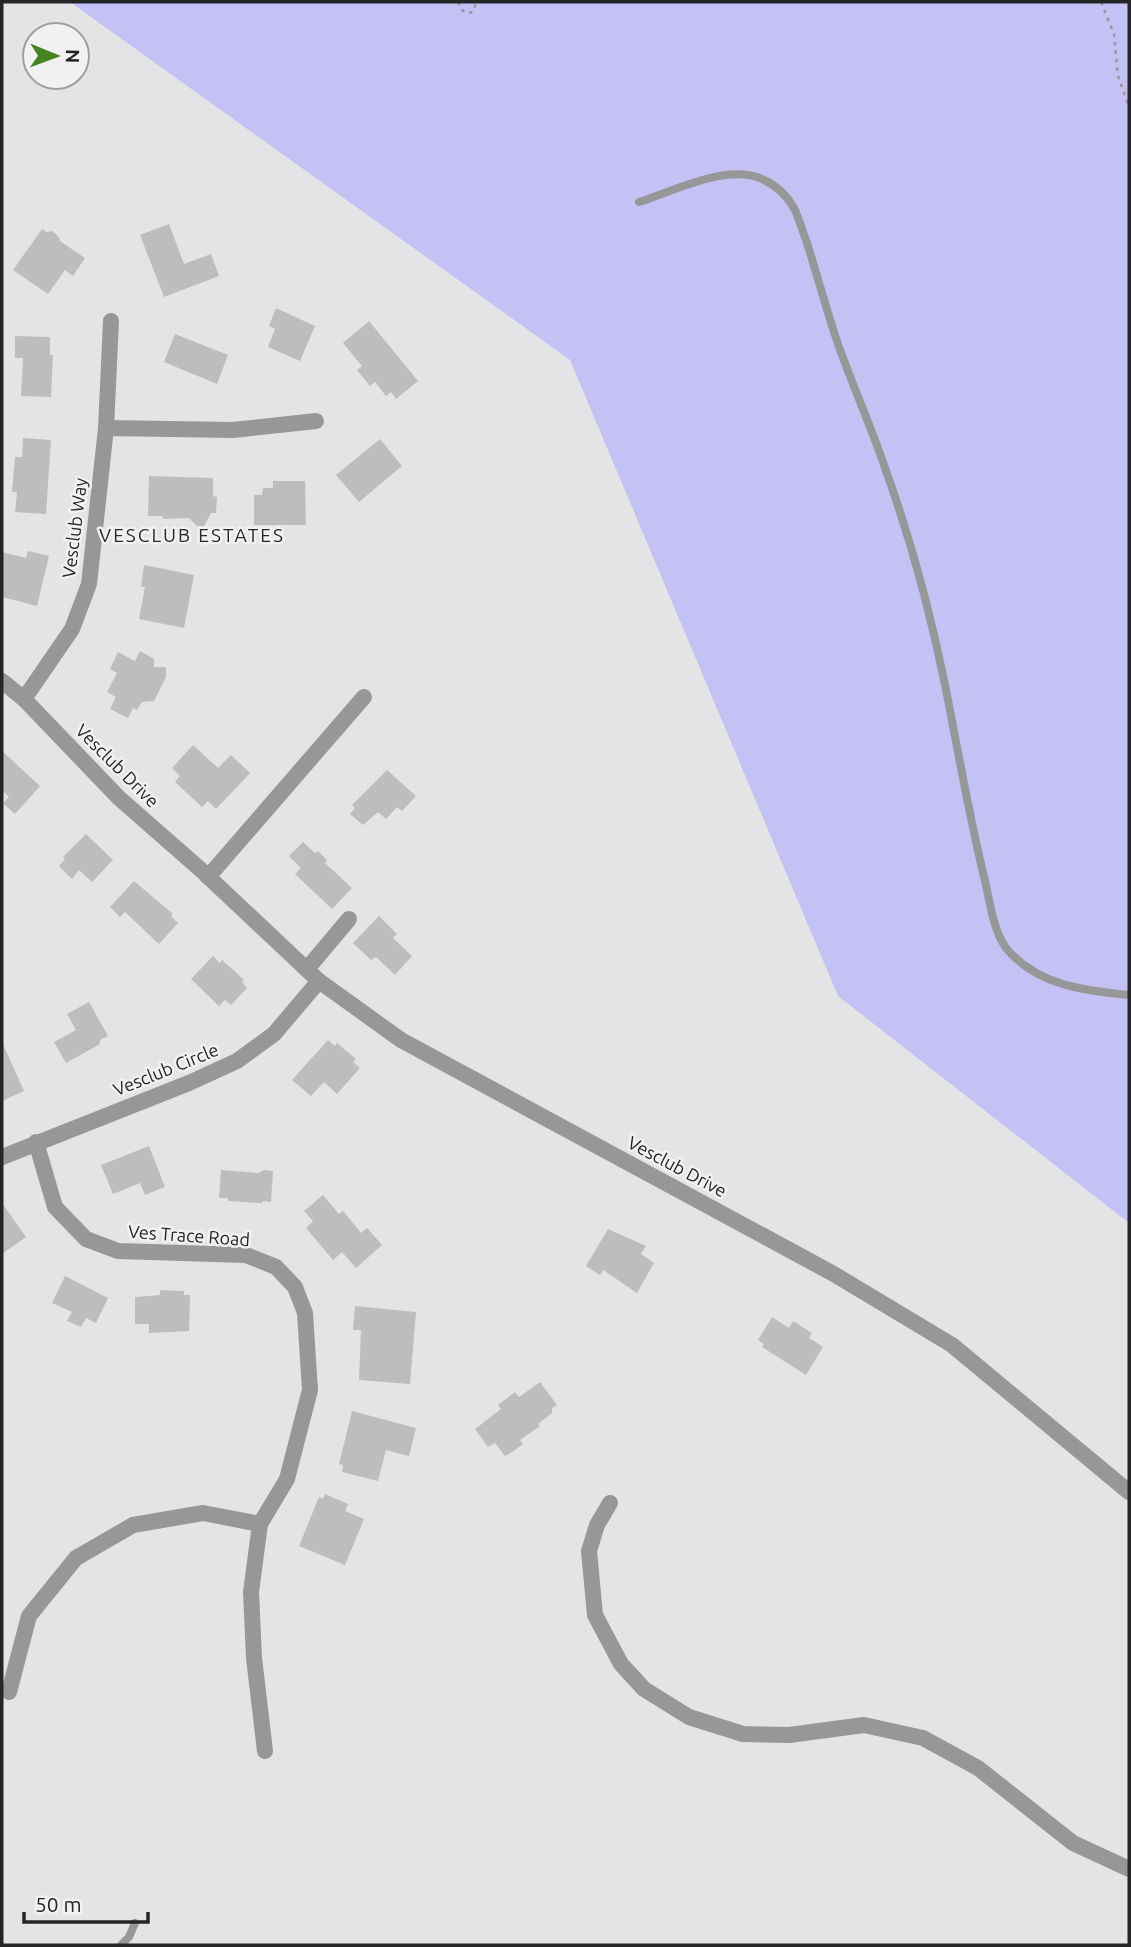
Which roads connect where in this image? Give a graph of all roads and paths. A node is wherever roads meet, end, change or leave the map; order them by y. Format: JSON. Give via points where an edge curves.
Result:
{"nodes":[{"id":1,"x":459,"y":2,"type":"edge"},
{"id":2,"x":476,"y":2,"type":"edge"},
{"id":3,"x":1101,"y":2,"type":"edge"},
{"id":4,"x":1129,"y":107,"type":"edge"},
{"id":5,"x":639,"y":202,"type":"dead end"},
{"id":6,"x":111,"y":321,"type":"dead end"},
{"id":7,"x":316,"y":421,"type":"dead end"},
{"id":8,"x":106,"y":428,"type":"junction"},
{"id":9,"x":2,"y":681,"type":"edge"},
{"id":10,"x":364,"y":697,"type":"dead end"},
{"id":11,"x":24,"y":699,"type":"junction"},
{"id":12,"x":208,"y":877,"type":"junction"},
{"id":13,"x":349,"y":919,"type":"dead end"},
{"id":14,"x":307,"y":969,"type":"junction"},
{"id":15,"x":319,"y":981,"type":"junction"},
{"id":16,"x":1129,"y":995,"type":"edge"},
{"id":17,"x":36,"y":1142,"type":"junction"},
{"id":18,"x":2,"y":1157,"type":"edge"},
{"id":19,"x":1129,"y":1492,"type":"edge"},
{"id":20,"x":610,"y":1503,"type":"dead end"},
{"id":21,"x":260,"y":1524,"type":"junction"},
{"id":22,"x":9,"y":1692,"type":"dead end"},
{"id":23,"x":265,"y":1751,"type":"dead end"},
{"id":24,"x":1129,"y":1869,"type":"edge"},
{"id":25,"x":135,"y":1923,"type":"dead end"},
{"id":26,"x":121,"y":1945,"type":"edge"}],
"edges":[{"from":1,"to":2,"type":"path","via":[[464,12],[471,13]]},
{"from":3,"to":4,"type":"path","via":[[1114,34],[1118,76]]},
{"from":5,"to":16,"type":"lane","via":[[735,173],[766,180],[788,199],[921,578],[973,832],[1004,945],[1045,978],[1095,992]]},
{"from":6,"to":8,"type":"street","name":"Vesclub Way"},
{"from":7,"to":8,"type":"street","via":[[233,430]]},
{"from":8,"to":11,"type":"street","name":"Vesclub Way","via":[[89,584],[72,629]]},
{"from":9,"to":11,"type":"street","name":"Vesclub Drive"},
{"from":10,"to":12,"type":"street"},
{"from":11,"to":12,"type":"street","name":"Vesclub Drive","via":[[119,798]]},
{"from":12,"to":14,"type":"street","name":"Vesclub Drive"},
{"from":13,"to":14,"type":"street"},
{"from":14,"to":15,"type":"street","name":"Vesclub Drive"},
{"from":15,"to":17,"type":"street","name":"Vesclub Circle","via":[[274,1034],[237,1061]]},
{"from":15,"to":19,"type":"street","name":"Vesclub Drive","via":[[401,1040],[832,1273],[952,1345]]},
{"from":17,"to":18,"type":"street","name":"Vesclub Circle"},
{"from":17,"to":21,"type":"street","name":"Ves Trace Road","via":[[55,1207],[86,1239],[118,1251],[246,1255],[276,1267],[295,1287],[305,1313],[310,1390],[287,1479]]},
{"from":20,"to":24,"type":"street","via":[[589,1551],[595,1615],[621,1664],[644,1689],[689,1717],[743,1734],[789,1735],[864,1725],[923,1738],[978,1768],[1073,1843]]},
{"from":21,"to":22,"type":"street","via":[[203,1513],[134,1525],[76,1558],[29,1616]]},
{"from":21,"to":23,"type":"street","name":"Ves Trace Road","via":[[251,1592]]},
{"from":25,"to":26,"type":"lane"}]}
